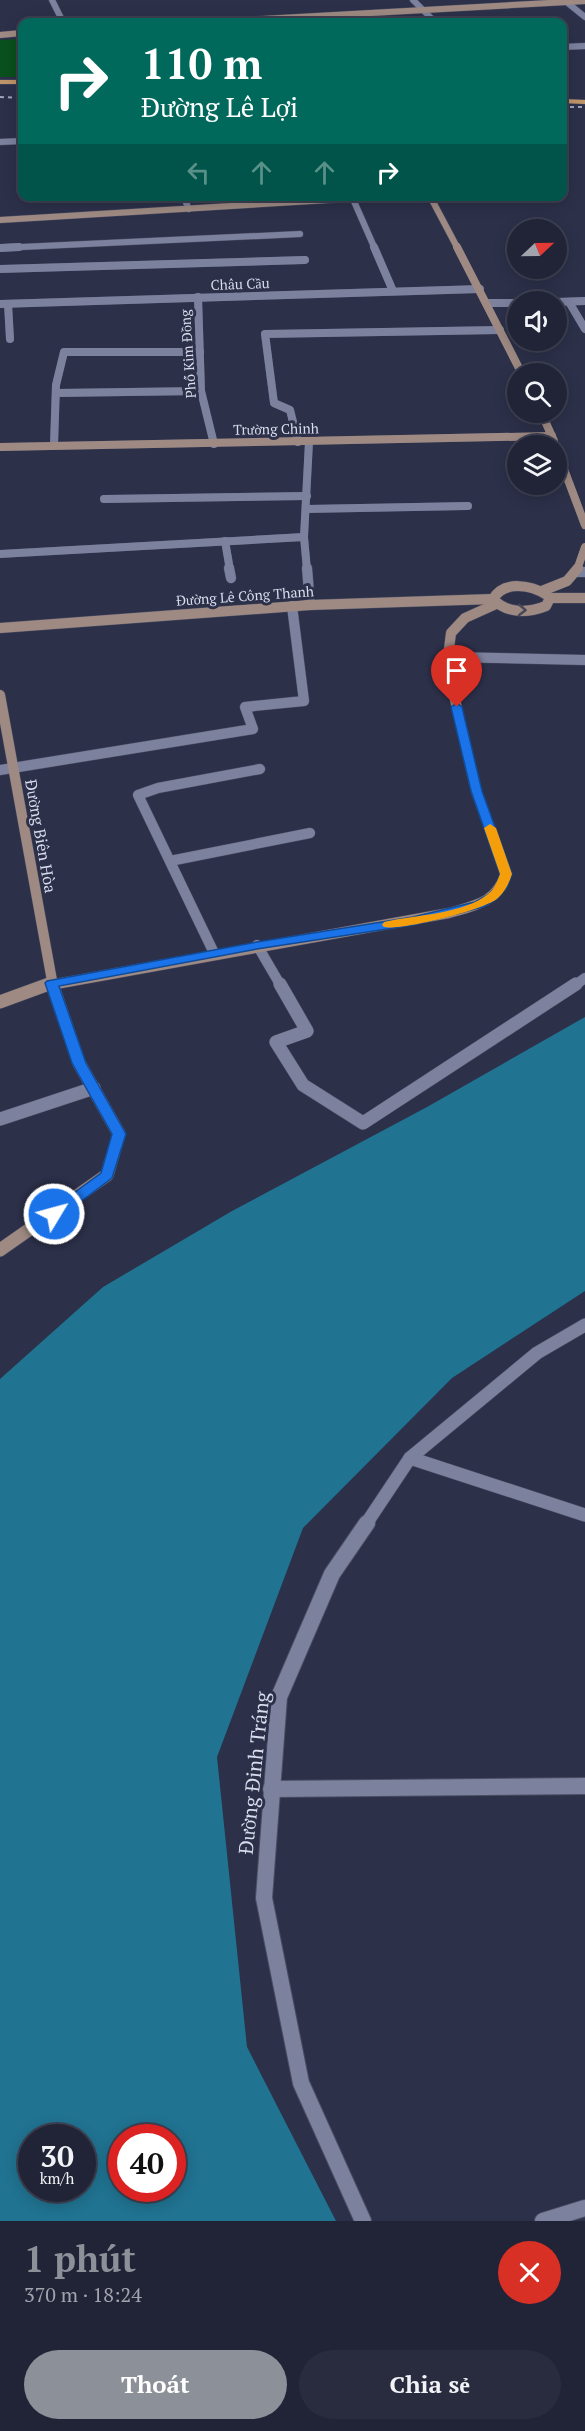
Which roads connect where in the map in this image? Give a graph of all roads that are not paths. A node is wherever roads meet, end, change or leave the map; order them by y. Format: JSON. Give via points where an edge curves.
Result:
{"nodes":[{"id":1,"x":52,"y":0,"type":"edge"},
{"id":2,"x":413,"y":0,"type":"edge"},
{"id":3,"x":485,"y":0,"type":"edge"},
{"id":4,"x":565,"y":1,"type":"edge"},
{"id":5,"x":585,"y":1,"type":"edge"},
{"id":6,"x":492,"y":6,"type":"junction"},
{"id":7,"x":424,"y":10,"type":"junction"},
{"id":8,"x":585,"y":17,"type":"edge"},
{"id":9,"x":61,"y":18,"type":"edge"},
{"id":10,"x":282,"y":18,"type":"edge"},
{"id":11,"x":431,"y":18,"type":"edge"},
{"id":12,"x":18,"y":33,"type":"edge"},
{"id":13,"x":0,"y":35,"type":"edge"},
{"id":14,"x":585,"y":46,"type":"edge"},
{"id":15,"x":567,"y":47,"type":"edge"},
{"id":16,"x":0,"y":82,"type":"edge"},
{"id":17,"x":18,"y":82,"type":"edge"},
{"id":18,"x":0,"y":90,"type":"edge"},
{"id":19,"x":18,"y":90,"type":"edge"},
{"id":20,"x":567,"y":93,"type":"edge"},
{"id":21,"x":585,"y":94,"type":"edge"},
{"id":22,"x":567,"y":102,"type":"edge"},
{"id":23,"x":585,"y":102,"type":"edge"},
{"id":24,"x":18,"y":141,"type":"edge"},
{"id":25,"x":0,"y":142,"type":"edge"},
{"id":26,"x":185,"y":201,"type":"edge"},
{"id":27,"x":320,"y":201,"type":"edge"},
{"id":28,"x":354,"y":201,"type":"edge"},
{"id":29,"x":433,"y":201,"type":"edge"},
{"id":30,"x":189,"y":209,"type":"junction"},
{"id":31,"x":0,"y":220,"type":"edge"},
{"id":32,"x":300,"y":234,"type":"dead end"},
{"id":33,"x":92,"y":244,"type":"junction"},
{"id":34,"x":0,"y":248,"type":"edge"},
{"id":35,"x":305,"y":260,"type":"dead end"},
{"id":36,"x":93,"y":266,"type":"junction"},
{"id":37,"x":0,"y":268,"type":"edge"},
{"id":38,"x":480,"y":289,"type":"junction"},
{"id":39,"x":393,"y":291,"type":"junction"},
{"id":40,"x":198,"y":297,"type":"junction"},
{"id":41,"x":585,"y":301,"type":"edge"},
{"id":42,"x":569,"y":302,"type":"joint"},
{"id":43,"x":487,"y":303,"type":"junction"},
{"id":44,"x":507,"y":303,"type":"edge"},
{"id":45,"x":4,"y":304,"type":"edge"},
{"id":46,"x":585,"y":329,"type":"edge"},
{"id":47,"x":501,"y":330,"type":"junction"},
{"id":48,"x":10,"y":339,"type":"dead end"},
{"id":49,"x":200,"y":352,"type":"junction"},
{"id":50,"x":517,"y":363,"type":"edge"},
{"id":51,"x":201,"y":391,"type":"junction"},
{"id":52,"x":56,"y":393,"type":"junction"},
{"id":53,"x":507,"y":437,"type":"edge"},
{"id":54,"x":298,"y":442,"type":"junction"},
{"id":55,"x":309,"y":442,"type":"junction"},
{"id":56,"x":214,"y":444,"type":"junction"},
{"id":57,"x":54,"y":445,"type":"junction"},
{"id":58,"x":0,"y":447,"type":"edge"},
{"id":59,"x":567,"y":477,"type":"edge"},
{"id":60,"x":307,"y":496,"type":"junction"},
{"id":61,"x":104,"y":499,"type":"dead end"},
{"id":62,"x":468,"y":506,"type":"dead end"},
{"id":63,"x":306,"y":509,"type":"junction"},
{"id":64,"x":585,"y":525,"type":"edge"},
{"id":65,"x":304,"y":537,"type":"junction"},
{"id":66,"x":225,"y":541,"type":"junction"},
{"id":67,"x":585,"y":547,"type":"edge"},
{"id":68,"x":0,"y":554,"type":"edge"},
{"id":69,"x":582,"y":572,"type":"edge"},
{"id":70,"x":231,"y":578,"type":"dead end"},
{"id":71,"x":542,"y":591,"type":"junction"},
{"id":72,"x":549,"y":598,"type":"junction"},
{"id":73,"x":585,"y":598,"type":"edge"},
{"id":74,"x":495,"y":602,"type":"junction"},
{"id":75,"x":310,"y":605,"type":"junction"},
{"id":76,"x":292,"y":606,"type":"junction"},
{"id":77,"x":0,"y":628,"type":"edge"},
{"id":78,"x":448,"y":657,"type":"junction"},
{"id":79,"x":585,"y":660,"type":"edge"},
{"id":80,"x":0,"y":695,"type":"edge"},
{"id":81,"x":14,"y":768,"type":"junction"},
{"id":82,"x":260,"y":769,"type":"dead end"},
{"id":83,"x":0,"y":770,"type":"edge"},
{"id":84,"x":310,"y":833,"type":"dead end"},
{"id":85,"x":170,"y":861,"type":"junction"},
{"id":86,"x":257,"y":945,"type":"junction"},
{"id":87,"x":214,"y":953,"type":"junction"},
{"id":88,"x":585,"y":978,"type":"edge"},
{"id":89,"x":52,"y":983,"type":"junction"},
{"id":90,"x":0,"y":1002,"type":"edge"},
{"id":91,"x":94,"y":1088,"type":"junction"},
{"id":92,"x":0,"y":1119,"type":"edge"},
{"id":93,"x":0,"y":1250,"type":"edge"},
{"id":94,"x":585,"y":1324,"type":"edge"},
{"id":95,"x":410,"y":1458,"type":"junction"},
{"id":96,"x":585,"y":1515,"type":"edge"},
{"id":97,"x":585,"y":1786,"type":"edge"},
{"id":98,"x":271,"y":1790,"type":"junction"},
{"id":99,"x":585,"y":2208,"type":"edge"},
{"id":100,"x":363,"y":2221,"type":"edge"},
{"id":101,"x":543,"y":2221,"type":"edge"}],
"edges":[{"from":1,"to":9,"type":"street"},
{"from":2,"to":7,"type":"street"},
{"from":3,"to":6,"type":"street"},
{"from":4,"to":5,"type":"street"},
{"from":4,"to":6,"type":"street"},
{"from":4,"to":8,"type":"street"},
{"from":6,"to":7,"type":"street"},
{"from":7,"to":10,"type":"street"},
{"from":7,"to":11,"type":"street"},
{"from":12,"to":13,"type":"street"},
{"from":14,"to":15,"type":"street"},
{"from":16,"to":17,"type":"main road"},
{"from":18,"to":19,"type":"main road"},
{"from":20,"to":21,"type":"main road"},
{"from":22,"to":23,"type":"main road"},
{"from":24,"to":25,"type":"street"},
{"from":26,"to":30,"type":"street"},
{"from":27,"to":30,"type":"street"},
{"from":28,"to":39,"type":"street"},
{"from":29,"to":38,"type":"street"},
{"from":30,"to":31,"type":"street"},
{"from":32,"to":33,"type":"street"},
{"from":33,"to":34,"type":"street"},
{"from":33,"to":36,"type":"street"},
{"from":35,"to":36,"type":"street"},
{"from":36,"to":37,"type":"street"},
{"from":38,"to":39,"type":"street","name":"Châu Cầu"},
{"from":38,"to":43,"type":"street"},
{"from":39,"to":40,"type":"street","name":"Châu Cầu"},
{"from":40,"to":45,"type":"street","name":"Châu Cầu"},
{"from":40,"to":49,"type":"street","name":"Phố Kim Đồng"},
{"from":41,"to":42,"type":"street"},
{"from":42,"to":46,"type":"street"},
{"from":43,"to":44,"type":"street"},
{"from":43,"to":47,"type":"street"},
{"from":45,"to":48,"type":"street"},
{"from":47,"to":50,"type":"street"},
{"from":47,"to":54,"type":"street","via":[[264,334],[274,403],[290,410]]},
{"from":49,"to":51,"type":"street","name":"Phố Kim Đồng"},
{"from":49,"to":52,"type":"street","via":[[64,352]]},
{"from":51,"to":52,"type":"street"},
{"from":51,"to":56,"type":"street","name":"Phố Kim Đồng"},
{"from":52,"to":57,"type":"street"},
{"from":53,"to":55,"type":"street","name":"Trường Chinh"},
{"from":54,"to":55,"type":"street","name":"Trường Chinh"},
{"from":54,"to":56,"type":"street","name":"Trường Chinh"},
{"from":55,"to":60,"type":"street"},
{"from":56,"to":57,"type":"street","name":"Trường Chinh"},
{"from":57,"to":58,"type":"street","name":"Trường Chinh"},
{"from":59,"to":64,"type":"street"},
{"from":60,"to":61,"type":"street"},
{"from":60,"to":63,"type":"street"},
{"from":62,"to":63,"type":"street"},
{"from":63,"to":65,"type":"street"},
{"from":65,"to":66,"type":"street"},
{"from":65,"to":75,"type":"street"},
{"from":66,"to":68,"type":"street"},
{"from":66,"to":70,"type":"street"},
{"from":67,"to":69,"type":"street"},
{"from":69,"to":71,"type":"street"},
{"from":71,"to":72,"type":"street"},
{"from":71,"to":74,"type":"street","via":[[508,588],[496,592]]},
{"from":72,"to":73,"type":"street"},
{"from":74,"to":72,"type":"street","one_way":true,"via":[[511,610],[530,611],[546,606]]},
{"from":74,"to":75,"type":"street","name":"Đường Lê Công Thanh"},
{"from":74,"to":78,"type":"street","via":[[465,618],[451,633]]},
{"from":75,"to":76,"type":"street","name":"Đường Lê Công Thanh"},
{"from":76,"to":77,"type":"street","name":"Đường Lê Công Thanh"},
{"from":76,"to":81,"type":"street","via":[[304,700],[245,707],[253,729]]},
{"from":78,"to":79,"type":"street"},
{"from":78,"to":86,"type":"street","via":[[476,791],[506,874],[501,887],[493,897],[479,904],[449,913]]},
{"from":80,"to":81,"type":"street","name":"Đường Biên Hòa"},
{"from":81,"to":83,"type":"street"},
{"from":81,"to":89,"type":"street","name":"Đường Biên Hòa"},
{"from":82,"to":85,"type":"street","via":[[138,795]]},
{"from":84,"to":85,"type":"street"},
{"from":85,"to":87,"type":"street"},
{"from":86,"to":87,"type":"street"},
{"from":86,"to":88,"type":"street","via":[[307,1031],[276,1042],[303,1085],[363,1123]]},
{"from":87,"to":89,"type":"street"},
{"from":89,"to":90,"type":"street"},
{"from":89,"to":91,"type":"street","name":"Đường Biên Hòa","via":[[79,1063]]},
{"from":91,"to":92,"type":"street"},
{"from":91,"to":93,"type":"street","name":"Đường Biên Hòa","via":[[119,1134],[107,1175]]},
{"from":94,"to":95,"type":"street","name":"Đường Đinh Tráng","via":[[537,1353]]},
{"from":95,"to":96,"type":"street"},
{"from":95,"to":98,"type":"street","name":"Đường Đinh Tráng","via":[[332,1574],[279,1696]]},
{"from":97,"to":98,"type":"street"},
{"from":98,"to":100,"type":"street","name":"Đường Đinh Tráng","via":[[264,1898],[301,2083]]},
{"from":99,"to":101,"type":"street"}]}
